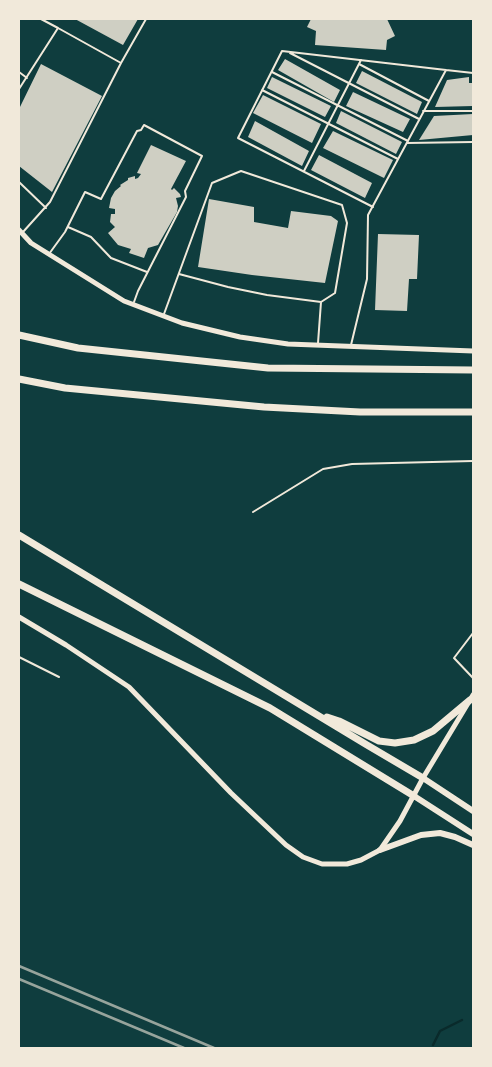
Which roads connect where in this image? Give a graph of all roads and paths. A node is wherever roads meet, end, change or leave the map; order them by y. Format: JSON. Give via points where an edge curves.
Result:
{"nodes":[{"id":1,"x":41,"y":19,"type":"edge"},
{"id":2,"x":146,"y":19,"type":"edge"},
{"id":3,"x":58,"y":28,"type":"junction"},
{"id":4,"x":288,"y":52,"type":"junction"},
{"id":5,"x":361,"y":60,"type":"junction"},
{"id":6,"x":121,"y":64,"type":"junction"},
{"id":7,"x":359,"y":64,"type":"junction"},
{"id":8,"x":446,"y":70,"type":"junction"},
{"id":9,"x":19,"y":72,"type":"edge"},
{"id":10,"x":272,"y":72,"type":"junction"},
{"id":11,"x":473,"y":73,"type":"edge"},
{"id":12,"x":27,"y":78,"type":"junction"},
{"id":13,"x":349,"y":83,"type":"junction"},
{"id":14,"x":19,"y":89,"type":"edge"},
{"id":15,"x":262,"y":90,"type":"junction"},
{"id":16,"x":429,"y":101,"type":"junction"},
{"id":17,"x":338,"y":105,"type":"junction"},
{"id":18,"x":473,"y":110,"type":"edge"},
{"id":19,"x":424,"y":112,"type":"junction"},
{"id":20,"x":419,"y":119,"type":"junction"},
{"id":21,"x":329,"y":124,"type":"junction"},
{"id":22,"x":407,"y":142,"type":"junction"},
{"id":23,"x":473,"y":142,"type":"edge"},
{"id":24,"x":398,"y":159,"type":"junction"},
{"id":25,"x":304,"y":171,"type":"junction"},
{"id":26,"x":19,"y":182,"type":"edge"},
{"id":27,"x":373,"y":207,"type":"junction"},
{"id":28,"x":46,"y":208,"type":"junction"},
{"id":29,"x":67,"y":227,"type":"junction"},
{"id":30,"x":20,"y":232,"type":"edge"},
{"id":31,"x":49,"y":254,"type":"junction"},
{"id":32,"x":147,"y":272,"type":"junction"},
{"id":33,"x":179,"y":274,"type":"junction"},
{"id":34,"x":321,"y":302,"type":"junction"},
{"id":35,"x":133,"y":305,"type":"junction"},
{"id":36,"x":473,"y":314,"type":"edge"},
{"id":37,"x":163,"y":316,"type":"junction"},
{"id":38,"x":19,"y":336,"type":"edge"},
{"id":39,"x":318,"y":346,"type":"junction"},
{"id":40,"x":351,"y":347,"type":"junction"},
{"id":41,"x":473,"y":351,"type":"edge"},
{"id":42,"x":473,"y":370,"type":"edge"},
{"id":43,"x":19,"y":379,"type":"edge"},
{"id":44,"x":473,"y":412,"type":"edge"},
{"id":45,"x":473,"y":460,"type":"edge"},
{"id":46,"x":253,"y":512,"type":"dead end"},
{"id":47,"x":19,"y":536,"type":"edge"},
{"id":48,"x":19,"y":584,"type":"edge"},
{"id":49,"x":19,"y":617,"type":"edge"},
{"id":50,"x":473,"y":633,"type":"edge"},
{"id":51,"x":19,"y":657,"type":"edge"},
{"id":52,"x":59,"y":677,"type":"dead end"},
{"id":53,"x":473,"y":678,"type":"edge"},
{"id":54,"x":472,"y":698,"type":"edge"},
{"id":55,"x":318,"y":714,"type":"junction"},
{"id":56,"x":423,"y":778,"type":"junction"},
{"id":57,"x":414,"y":796,"type":"junction"},
{"id":58,"x":473,"y":811,"type":"edge"},
{"id":59,"x":473,"y":834,"type":"edge"},
{"id":60,"x":473,"y":845,"type":"edge"},
{"id":61,"x":380,"y":850,"type":"junction"}],
"edges":[{"from":1,"to":3,"type":"lane"},
{"from":2,"to":6,"type":"lane"},
{"from":3,"to":6,"type":"lane"},
{"from":3,"to":12,"type":"lane"},
{"from":4,"to":5,"type":"lane"},
{"from":4,"to":10,"type":"lane","via":[[282,51]]},
{"from":4,"to":13,"type":"lane"},
{"from":5,"to":7,"type":"lane"},
{"from":5,"to":8,"type":"lane"},
{"from":6,"to":28,"type":"lane"},
{"from":7,"to":13,"type":"lane"},
{"from":7,"to":16,"type":"lane"},
{"from":8,"to":11,"type":"lane"},
{"from":8,"to":16,"type":"lane"},
{"from":9,"to":12,"type":"lane"},
{"from":10,"to":15,"type":"lane"},
{"from":10,"to":17,"type":"lane"},
{"from":12,"to":14,"type":"lane"},
{"from":13,"to":17,"type":"lane"},
{"from":13,"to":20,"type":"lane"},
{"from":15,"to":21,"type":"lane"},
{"from":15,"to":25,"type":"lane","via":[[238,138]]},
{"from":16,"to":19,"type":"lane"},
{"from":17,"to":21,"type":"lane"},
{"from":17,"to":22,"type":"lane"},
{"from":18,"to":19,"type":"lane"},
{"from":19,"to":20,"type":"lane"},
{"from":20,"to":22,"type":"lane"},
{"from":21,"to":24,"type":"lane"},
{"from":21,"to":25,"type":"lane"},
{"from":22,"to":23,"type":"lane"},
{"from":22,"to":24,"type":"lane"},
{"from":24,"to":27,"type":"lane"},
{"from":25,"to":27,"type":"lane"},
{"from":26,"to":28,"type":"lane"},
{"from":27,"to":40,"type":"lane","via":[[368,215],[367,279]]},
{"from":28,"to":30,"type":"lane"},
{"from":29,"to":31,"type":"lane"},
{"from":29,"to":32,"type":"lane","via":[[91,237],[111,258]]},
{"from":29,"to":32,"type":"lane","via":[[85,192],[101,200],[136,131],[144,125],[202,156],[185,191],[186,197]]},
{"from":30,"to":31,"type":"street"},
{"from":31,"to":35,"type":"street"},
{"from":32,"to":35,"type":"lane"},
{"from":33,"to":34,"type":"lane","via":[[266,295]]},
{"from":33,"to":34,"type":"lane","via":[[212,183],[240,171],[342,205],[347,223],[335,293]]},
{"from":33,"to":37,"type":"lane"},
{"from":34,"to":39,"type":"lane"},
{"from":35,"to":37,"type":"street"},
{"from":36,"to":41,"type":"lane"},
{"from":37,"to":39,"type":"street","via":[[240,338]]},
{"from":38,"to":42,"type":"highway","via":[[78,348],[268,368]]},
{"from":39,"to":40,"type":"street"},
{"from":40,"to":41,"type":"street"},
{"from":43,"to":44,"type":"highway","via":[[65,388],[264,407],[360,412]]},
{"from":45,"to":46,"type":"lane","via":[[352,464],[323,470]]},
{"from":47,"to":55,"type":"highway"},
{"from":48,"to":57,"type":"highway","via":[[270,708]]},
{"from":49,"to":61,"type":"street","via":[[129,687],[230,793],[303,857],[322,864],[347,864]]},
{"from":50,"to":53,"type":"lane","via":[[454,658]]},
{"from":51,"to":52,"type":"lane"},
{"from":54,"to":55,"type":"highway","via":[[433,731],[414,740],[395,743],[379,741]]},
{"from":54,"to":56,"type":"street"},
{"from":55,"to":56,"type":"highway"},
{"from":56,"to":57,"type":"street"},
{"from":56,"to":58,"type":"main road"},
{"from":57,"to":59,"type":"main road"},
{"from":57,"to":61,"type":"street"},
{"from":60,"to":61,"type":"main road","via":[[440,833],[421,835]]}]}
